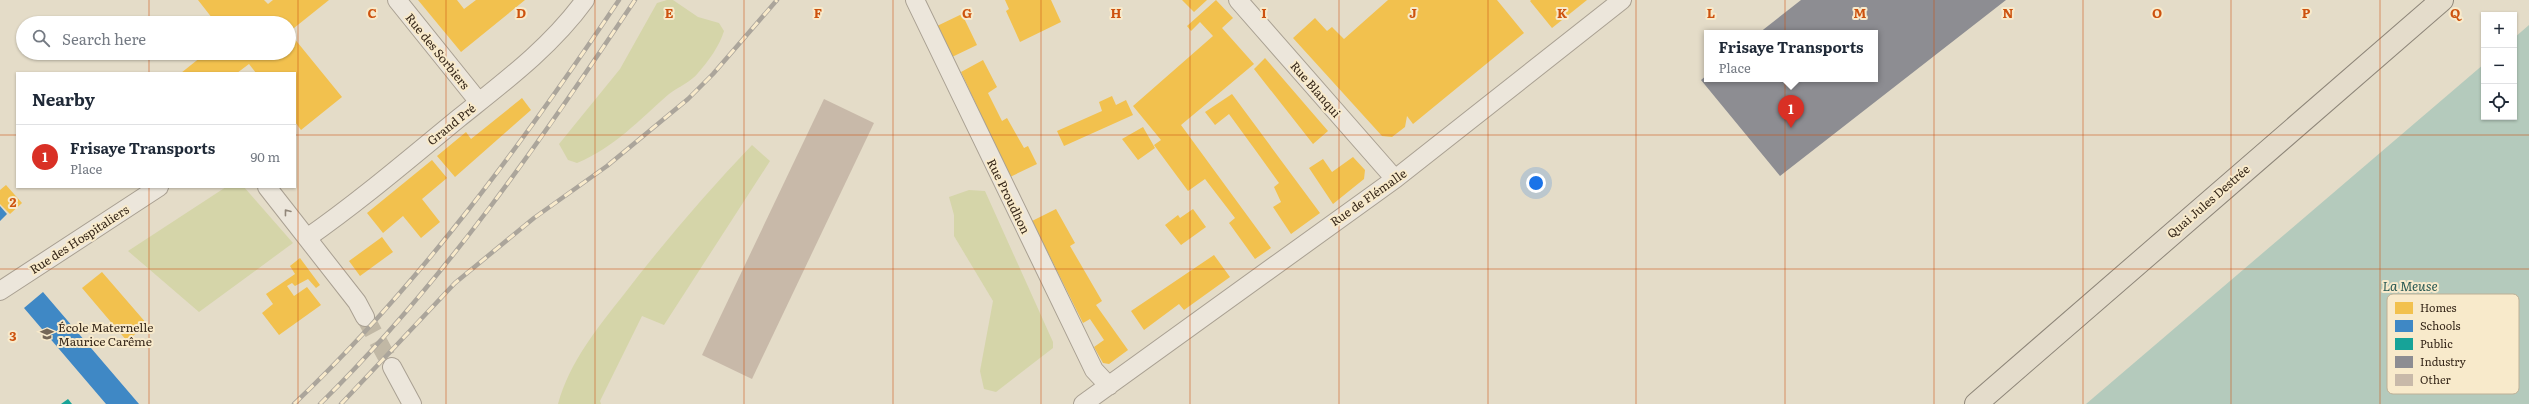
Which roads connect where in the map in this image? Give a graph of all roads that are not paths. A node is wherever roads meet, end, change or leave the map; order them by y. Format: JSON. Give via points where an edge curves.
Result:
{"nodes":[{"id":1,"x":397,"y":0,"type":"edge"},
{"id":2,"x":585,"y":0,"type":"edge"},
{"id":3,"x":1238,"y":0,"type":"edge"},
{"id":4,"x":1622,"y":0,"type":"edge"},
{"id":5,"x":2442,"y":0,"type":"edge"},
{"id":6,"x":915,"y":1,"type":"edge"},
{"id":7,"x":479,"y":102,"type":"junction"},
{"id":8,"x":1395,"y":179,"type":"junction"},
{"id":9,"x":157,"y":188,"type":"edge"},
{"id":10,"x":268,"y":188,"type":"edge"},
{"id":11,"x":307,"y":238,"type":"junction"},
{"id":12,"x":0,"y":291,"type":"edge"},
{"id":13,"x":365,"y":317,"type":"tunnel mouth"},
{"id":14,"x":392,"y":367,"type":"tunnel mouth"},
{"id":15,"x":1109,"y":386,"type":"junction"},
{"id":16,"x":412,"y":404,"type":"edge"},
{"id":17,"x":1083,"y":404,"type":"edge"},
{"id":18,"x":1976,"y":404,"type":"edge"}],
"edges":[{"from":1,"to":7,"type":"street","name":"Rue des Sorbiers"},
{"from":2,"to":7,"type":"street","name":"Grand Pré","via":[[540,51]]},
{"from":3,"to":8,"type":"street","name":"Rue Blanqui"},
{"from":4,"to":8,"type":"street","name":"Rue de Flémalle"},
{"from":5,"to":18,"type":"main road","name":"Quai Jules Destrée"},
{"from":6,"to":15,"type":"street","name":"Rue Proudhon","via":[[1094,370]]},
{"from":7,"to":11,"type":"street","name":"Grand Pré","via":[[358,201]]},
{"from":8,"to":15,"type":"street","name":"Rue de Flémalle"},
{"from":9,"to":12,"type":"street","name":"Rue des Hospitaliers"},
{"from":11,"to":10,"type":"street","one_way":true},
{"from":11,"to":13,"type":"street","via":[[357,302]]},
{"from":14,"to":16,"type":"street"},
{"from":15,"to":17,"type":"street","name":"Rue de Flémalle"}]}
